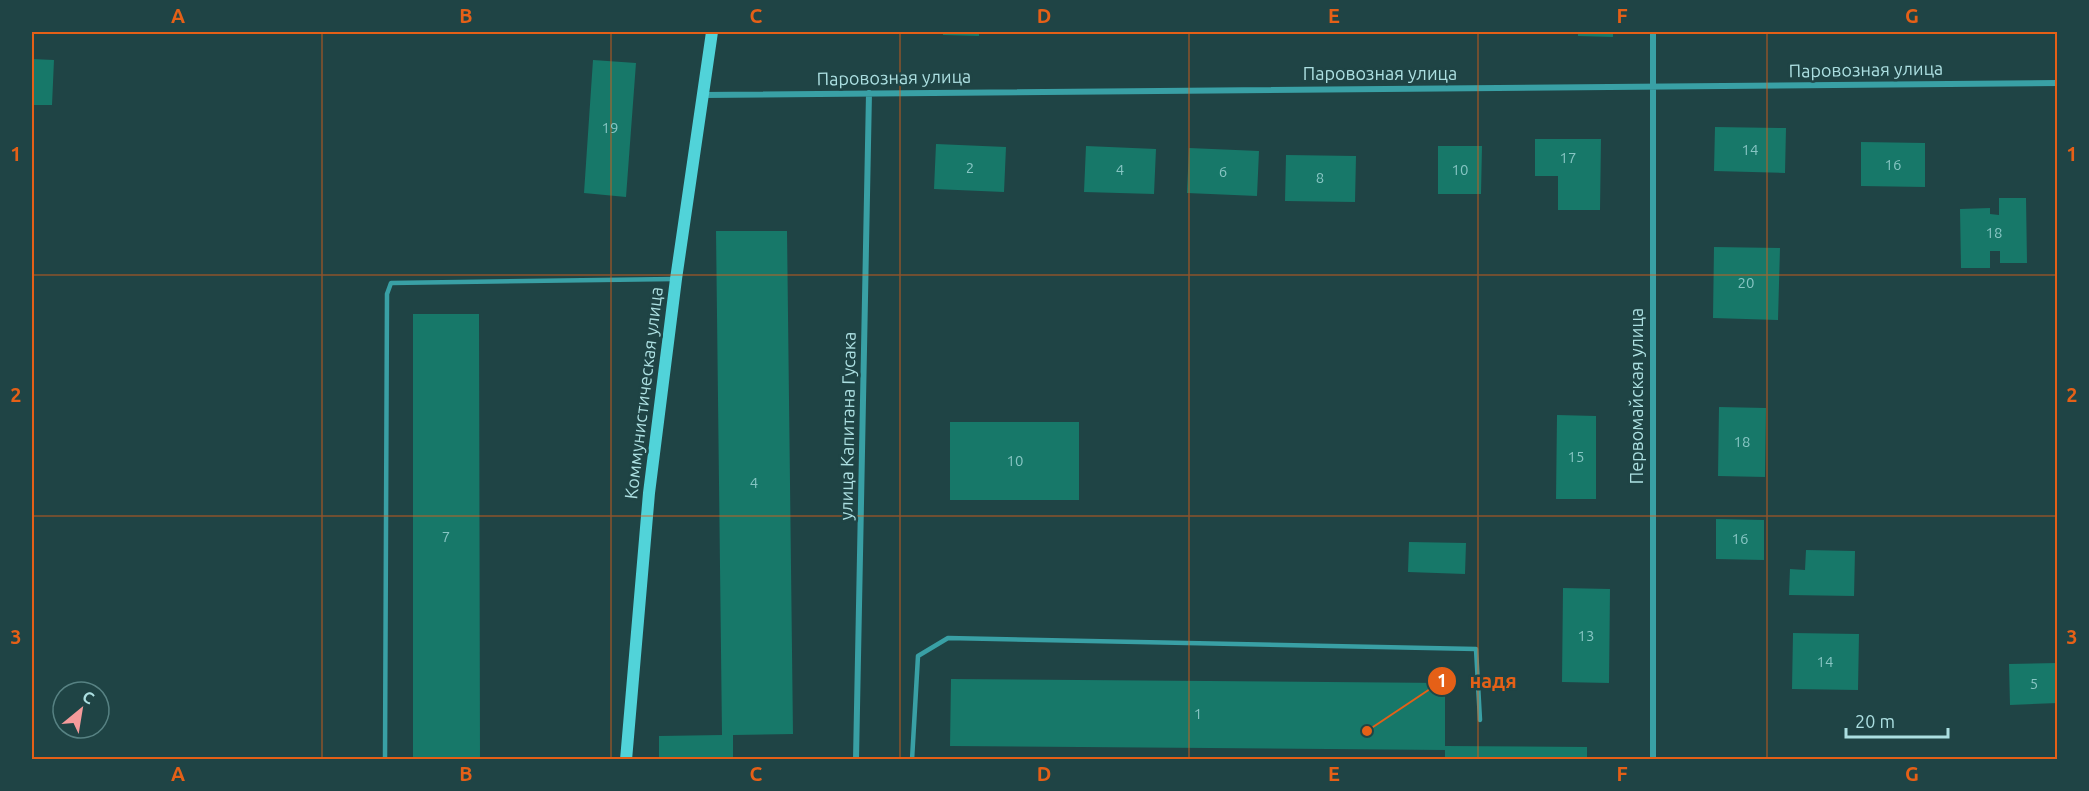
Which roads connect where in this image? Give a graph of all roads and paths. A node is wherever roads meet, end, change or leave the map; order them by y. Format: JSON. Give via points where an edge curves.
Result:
{"nodes":[{"id":1,"x":712,"y":32,"type":"edge"},
{"id":2,"x":1653,"y":32,"type":"edge"},
{"id":3,"x":2058,"y":83,"type":"edge"},
{"id":4,"x":1652,"y":87,"type":"junction"},
{"id":5,"x":869,"y":93,"type":"junction"},
{"id":6,"x":702,"y":96,"type":"junction"},
{"id":7,"x":676,"y":279,"type":"junction"},
{"id":8,"x":1480,"y":720,"type":"dead end"},
{"id":9,"x":385,"y":759,"type":"edge"},
{"id":10,"x":626,"y":759,"type":"edge"},
{"id":11,"x":856,"y":759,"type":"edge"},
{"id":12,"x":912,"y":759,"type":"edge"},
{"id":13,"x":1653,"y":759,"type":"edge"}],
"edges":[{"from":1,"to":6,"type":"main road","name":"Коммунистическая улица"},
{"from":2,"to":4,"type":"street","name":"Первомайская улица"},
{"from":3,"to":4,"type":"street","name":"Паровозная улица"},
{"from":4,"to":5,"type":"street","name":"Паровозная улица"},
{"from":4,"to":13,"type":"street","name":"Первомайская улица"},
{"from":5,"to":6,"type":"street","name":"Паровозная улица"},
{"from":5,"to":11,"type":"street","name":"улица Капитана Гусака"},
{"from":6,"to":7,"type":"main road","name":"Коммунистическая улица"},
{"from":7,"to":9,"type":"lane","via":[[391,283],[387,294]]},
{"from":7,"to":10,"type":"main road","name":"Коммунистическая улица","via":[[649,493]]},
{"from":8,"to":12,"type":"lane","via":[[1476,649],[948,638],[918,656]]}]}
